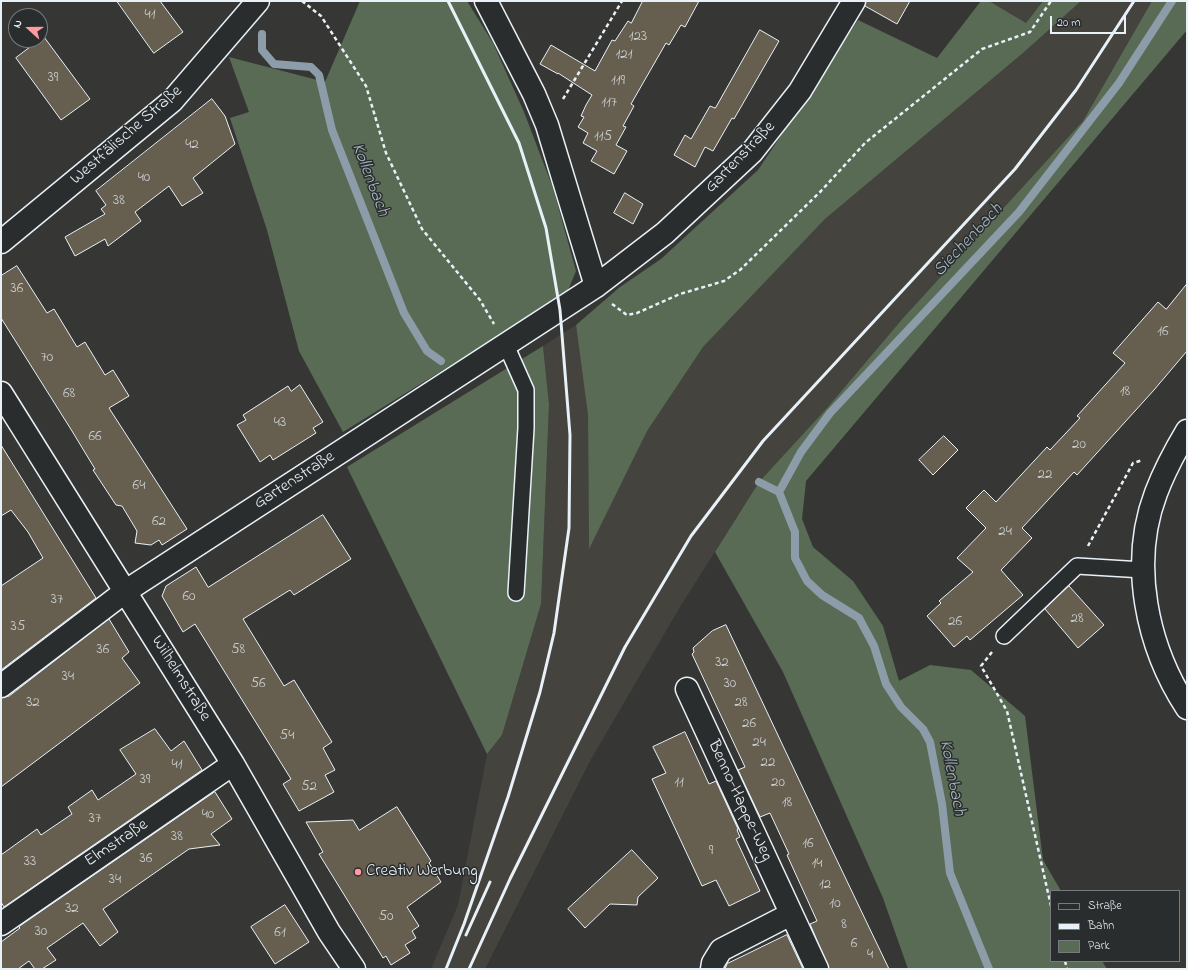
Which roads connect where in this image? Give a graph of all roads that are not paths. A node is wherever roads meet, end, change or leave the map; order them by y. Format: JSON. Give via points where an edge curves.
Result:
{"nodes":[{"id":1,"x":258,"y":1,"type":"edge"},
{"id":2,"x":486,"y":1,"type":"edge"},
{"id":3,"x":854,"y":1,"type":"edge"},
{"id":4,"x":1,"y":242,"type":"edge"},
{"id":5,"x":596,"y":286,"type":"junction"},
{"id":6,"x":506,"y":345,"type":"junction"},
{"id":7,"x":1,"y":393,"type":"edge"},
{"id":8,"x":1187,"y":431,"type":"edge"},
{"id":9,"x":1143,"y":570,"type":"junction"},
{"id":10,"x":126,"y":591,"type":"junction"},
{"id":11,"x":516,"y":593,"type":"dead end"},
{"id":12,"x":1004,"y":636,"type":"dead end"},
{"id":13,"x":1,"y":686,"type":"edge"},
{"id":14,"x":687,"y":689,"type":"dead end"},
{"id":15,"x":1187,"y":708,"type":"edge"},
{"id":16,"x":233,"y":764,"type":"junction"},
{"id":17,"x":791,"y":914,"type":"junction"},
{"id":18,"x":1,"y":924,"type":"edge"},
{"id":19,"x":354,"y":969,"type":"edge"},
{"id":20,"x":712,"y":969,"type":"edge"},
{"id":21,"x":817,"y":969,"type":"edge"}],
"edges":[{"from":1,"to":4,"type":"street","name":"Westfälische Straße","via":[[172,101]]},
{"from":2,"to":5,"type":"street","via":[[534,94],[547,125]]},
{"from":3,"to":5,"type":"street","name":"Gartenstraße","via":[[800,91],[752,152],[665,234]]},
{"from":5,"to":6,"type":"street","name":"Gartenstraße"},
{"from":6,"to":10,"type":"street","name":"Gartenstraße"},
{"from":6,"to":11,"type":"lane","via":[[526,390]]},
{"from":7,"to":10,"type":"street","name":"Wilhelmstraße"},
{"from":8,"to":9,"type":"street","via":[[1155,494],[1147,528]]},
{"from":9,"to":12,"type":"lane","via":[[1077,566]]},
{"from":9,"to":15,"type":"street","via":[[1147,615],[1163,662]]},
{"from":10,"to":13,"type":"street","name":"Gartenstraße"},
{"from":10,"to":16,"type":"street","name":"Wilhelmstraße"},
{"from":14,"to":17,"type":"street","name":"Benno-Happe-Weg"},
{"from":16,"to":18,"type":"street","name":"Elmstraße"},
{"from":16,"to":19,"type":"street","name":"Wilhelmstraße"},
{"from":17,"to":20,"type":"street","via":[[721,950],[713,962]]},
{"from":17,"to":21,"type":"street","name":"Benno-Happe-Weg"}]}
